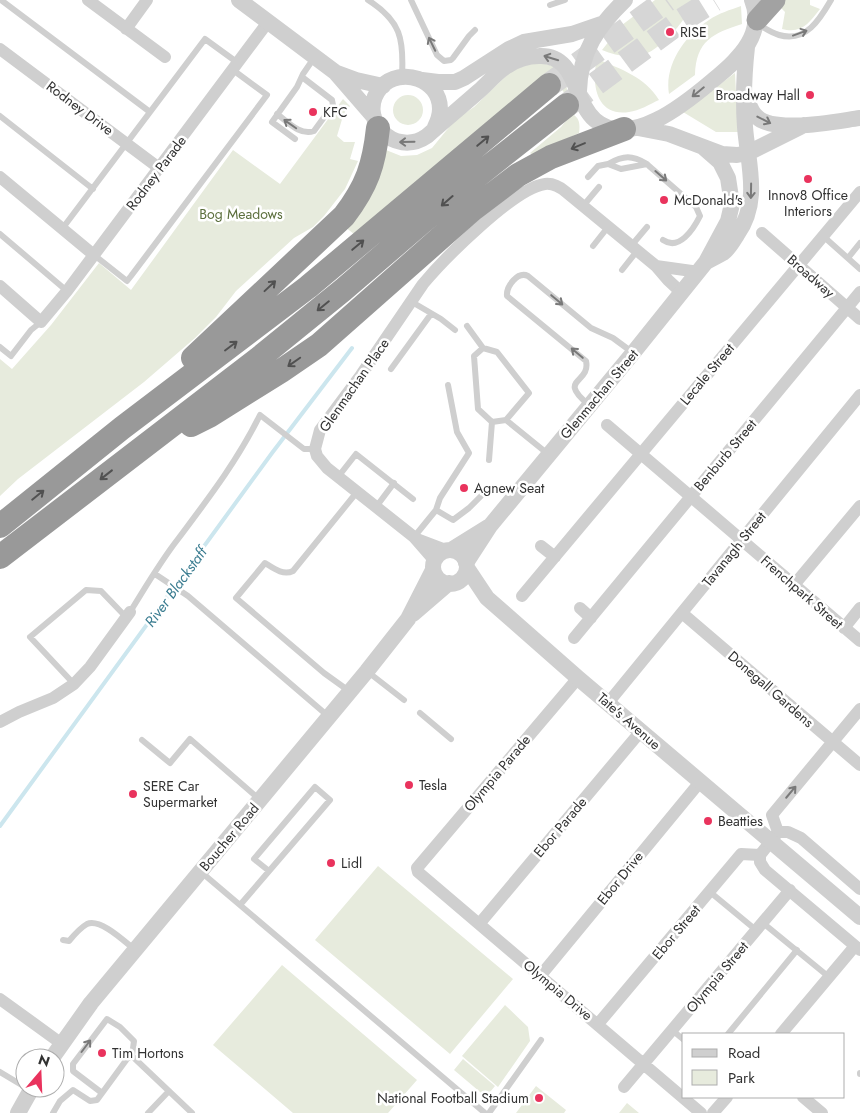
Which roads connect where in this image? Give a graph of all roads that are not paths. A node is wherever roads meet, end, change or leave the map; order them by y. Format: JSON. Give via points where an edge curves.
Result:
{"nodes":[{"id":1,"x":1,"y":0,"type":"edge"},
{"id":2,"x":88,"y":0,"type":"edge"},
{"id":3,"x":147,"y":0,"type":"edge"},
{"id":4,"x":239,"y":0,"type":"edge"},
{"id":5,"x":368,"y":0,"type":"edge"},
{"id":6,"x":411,"y":0,"type":"edge"},
{"id":7,"x":565,"y":0,"type":"edge"},
{"id":8,"x":625,"y":0,"type":"edge"},
{"id":9,"x":775,"y":0,"type":"edge"},
{"id":10,"x":831,"y":0,"type":"edge"},
{"id":11,"x":550,"y":5,"type":"dead end"},
{"id":12,"x":755,"y":14,"type":"edge"},
{"id":13,"x":268,"y":22,"type":"junction"},
{"id":14,"x":602,"y":24,"type":"junction"},
{"id":15,"x":126,"y":29,"type":"junction"},
{"id":16,"x":475,"y":30,"type":"dead end"},
{"id":17,"x":747,"y":47,"type":"junction"},
{"id":18,"x":0,"y":49,"type":"edge"},
{"id":19,"x":165,"y":57,"type":"dead end"},
{"id":20,"x":314,"y":58,"type":"junction"},
{"id":21,"x":236,"y":67,"type":"junction"},
{"id":22,"x":335,"y":72,"type":"junction"},
{"id":23,"x":402,"y":76,"type":"junction"},
{"id":24,"x":302,"y":77,"type":"junction"},
{"id":25,"x":421,"y":79,"type":"junction"},
{"id":26,"x":549,"y":85,"type":"tunnel mouth"},
{"id":27,"x":383,"y":86,"type":"junction"},
{"id":28,"x":743,"y":87,"type":"junction"},
{"id":29,"x":573,"y":100,"type":"junction"},
{"id":30,"x":150,"y":112,"type":"junction"},
{"id":31,"x":277,"y":114,"type":"junction"},
{"id":32,"x":0,"y":116,"type":"edge"},
{"id":33,"x":860,"y":118,"type":"edge"},
{"id":34,"x":374,"y":123,"type":"junction"},
{"id":35,"x":804,"y":125,"type":"junction"},
{"id":36,"x":435,"y":127,"type":"junction"},
{"id":37,"x":621,"y":127,"type":"junction"},
{"id":38,"x":295,"y":139,"type":"dead end"},
{"id":39,"x":127,"y":144,"type":"junction"},
{"id":40,"x":704,"y":148,"type":"junction"},
{"id":41,"x":748,"y":153,"type":"junction"},
{"id":42,"x":608,"y":164,"type":"junction"},
{"id":43,"x":647,"y":164,"type":"junction"},
{"id":44,"x":159,"y":168,"type":"junction"},
{"id":45,"x":0,"y":177,"type":"edge"},
{"id":46,"x":588,"y":177,"type":"dead end"},
{"id":47,"x":599,"y":187,"type":"dead end"},
{"id":48,"x":93,"y":189,"type":"junction"},
{"id":49,"x":860,"y":192,"type":"edge"},
{"id":50,"x":583,"y":206,"type":"junction"},
{"id":51,"x":608,"y":227,"type":"junction"},
{"id":52,"x":647,"y":227,"type":"dead end"},
{"id":53,"x":62,"y":230,"type":"junction"},
{"id":54,"x":762,"y":233,"type":"dead end"},
{"id":55,"x":0,"y":234,"type":"edge"},
{"id":56,"x":823,"y":236,"type":"junction"},
{"id":57,"x":663,"y":240,"type":"dead end"},
{"id":58,"x":860,"y":243,"type":"edge"},
{"id":59,"x":593,"y":246,"type":"dead end"},
{"id":60,"x":634,"y":249,"type":"junction"},
{"id":61,"x":94,"y":255,"type":"junction"},
{"id":62,"x":848,"y":258,"type":"junction"},
{"id":63,"x":798,"y":265,"type":"junction"},
{"id":64,"x":656,"y":266,"type":"junction"},
{"id":65,"x":703,"y":267,"type":"junction"},
{"id":66,"x":860,"y":269,"type":"edge"},
{"id":67,"x":622,"y":270,"type":"dead end"},
{"id":68,"x":0,"y":286,"type":"edge"},
{"id":69,"x":67,"y":291,"type":"junction"},
{"id":70,"x":860,"y":292,"type":"edge"},
{"id":71,"x":682,"y":293,"type":"junction"},
{"id":72,"x":412,"y":302,"type":"junction"},
{"id":73,"x":847,"y":308,"type":"junction"},
{"id":74,"x":431,"y":314,"type":"junction"},
{"id":75,"x":860,"y":319,"type":"edge"},
{"id":76,"x":41,"y":322,"type":"junction"},
{"id":77,"x":467,"y":326,"type":"dead end"},
{"id":78,"x":455,"y":330,"type":"dead end"},
{"id":79,"x":0,"y":346,"type":"edge"},
{"id":80,"x":482,"y":348,"type":"junction"},
{"id":81,"x":633,"y":353,"type":"junction"},
{"id":82,"x":391,"y":369,"type":"dead end"},
{"id":83,"x":448,"y":385,"type":"dead end"},
{"id":84,"x":860,"y":395,"type":"edge"},
{"id":85,"x":590,"y":404,"type":"junction"},
{"id":86,"x":506,"y":420,"type":"junction"},
{"id":87,"x":492,"y":422,"type":"junction"},
{"id":88,"x":607,"y":425,"type":"dead end"},
{"id":89,"x":122,"y":428,"type":"junction"},
{"id":90,"x":144,"y":446,"type":"junction"},
{"id":91,"x":315,"y":449,"type":"junction"},
{"id":92,"x":641,"y":454,"type":"junction"},
{"id":93,"x":549,"y":455,"type":"junction"},
{"id":94,"x":489,"y":460,"type":"dead end"},
{"id":95,"x":338,"y":477,"type":"junction"},
{"id":96,"x":394,"y":483,"type":"junction"},
{"id":97,"x":357,"y":492,"type":"junction"},
{"id":98,"x":483,"y":494,"type":"dead end"},
{"id":99,"x":691,"y":497,"type":"junction"},
{"id":100,"x":413,"y":499,"type":"dead end"},
{"id":101,"x":860,"y":506,"type":"edge"},
{"id":102,"x":376,"y":507,"type":"junction"},
{"id":103,"x":436,"y":510,"type":"junction"},
{"id":104,"x":0,"y":526,"type":"edge"},
{"id":105,"x":490,"y":526,"type":"junction"},
{"id":106,"x":414,"y":538,"type":"junction"},
{"id":107,"x":742,"y":540,"type":"junction"},
{"id":108,"x":541,"y":546,"type":"dead end"},
{"id":109,"x":0,"y":557,"type":"edge"},
{"id":110,"x":554,"y":557,"type":"junction"},
{"id":111,"x":441,"y":558,"type":"junction"},
{"id":112,"x":466,"y":565,"type":"junction"},
{"id":113,"x":155,"y":574,"type":"junction"},
{"id":114,"x":451,"y":583,"type":"junction"},
{"id":115,"x":794,"y":585,"type":"junction"},
{"id":116,"x":522,"y":596,"type":"dead end"},
{"id":117,"x":487,"y":598,"type":"junction"},
{"id":118,"x":580,"y":608,"type":"dead end"},
{"id":119,"x":860,"y":608,"type":"edge"},
{"id":120,"x":682,"y":613,"type":"junction"},
{"id":121,"x":128,"y":615,"type":"junction"},
{"id":122,"x":591,"y":618,"type":"junction"},
{"id":123,"x":408,"y":619,"type":"junction"},
{"id":124,"x":844,"y":628,"type":"junction"},
{"id":125,"x":574,"y":638,"type":"dead end"},
{"id":126,"x":860,"y":641,"type":"edge"},
{"id":127,"x":367,"y":672,"type":"junction"},
{"id":128,"x":578,"y":678,"type":"junction"},
{"id":129,"x":74,"y":684,"type":"junction"},
{"id":130,"x":350,"y":692,"type":"junction"},
{"id":131,"x":404,"y":700,"type":"dead end"},
{"id":132,"x":608,"y":703,"type":"junction"},
{"id":133,"x":860,"y":709,"type":"edge"},
{"id":134,"x":420,"y":713,"type":"dead end"},
{"id":135,"x":329,"y":716,"type":"junction"},
{"id":136,"x":0,"y":722,"type":"edge"},
{"id":137,"x":641,"y":731,"type":"junction"},
{"id":138,"x":451,"y":739,"type":"dead end"},
{"id":139,"x":142,"y":740,"type":"dead end"},
{"id":140,"x":832,"y":742,"type":"junction"},
{"id":141,"x":860,"y":765,"type":"edge"},
{"id":142,"x":700,"y":782,"type":"junction"},
{"id":143,"x":260,"y":800,"type":"junction"},
{"id":144,"x":774,"y":837,"type":"junction"},
{"id":145,"x":760,"y":856,"type":"junction"},
{"id":146,"x":417,"y":868,"type":"joint"},
{"id":147,"x":200,"y":872,"type":"junction"},
{"id":148,"x":269,"y":872,"type":"junction"},
{"id":149,"x":860,"y":889,"type":"edge"},
{"id":150,"x":790,"y":890,"type":"junction"},
{"id":151,"x":710,"y":892,"type":"junction"},
{"id":152,"x":240,"y":905,"type":"junction"},
{"id":153,"x":860,"y":918,"type":"edge"},
{"id":154,"x":480,"y":923,"type":"junction"},
{"id":155,"x":759,"y":926,"type":"junction"},
{"id":156,"x":63,"y":940,"type":"dead end"},
{"id":157,"x":858,"y":948,"type":"edge"},
{"id":158,"x":135,"y":950,"type":"junction"},
{"id":159,"x":797,"y":950,"type":"junction"},
{"id":160,"x":541,"y":975,"type":"junction"},
{"id":161,"x":830,"y":977,"type":"junction"},
{"id":162,"x":0,"y":999,"type":"edge"},
{"id":163,"x":598,"y":1024,"type":"junction"},
{"id":164,"x":672,"y":1030,"type":"junction"},
{"id":165,"x":729,"y":1033,"type":"edge"},
{"id":166,"x":786,"y":1033,"type":"edge"},
{"id":167,"x":682,"y":1038,"type":"edge"},
{"id":168,"x":541,"y":1040,"type":"dead end"},
{"id":169,"x":62,"y":1044,"type":"junction"},
{"id":170,"x":59,"y":1048,"type":"edge"},
{"id":171,"x":132,"y":1056,"type":"junction"},
{"id":172,"x":644,"y":1064,"type":"junction"},
{"id":173,"x":0,"y":1072,"type":"edge"},
{"id":174,"x":15,"y":1081,"type":"edge"},
{"id":175,"x":624,"y":1087,"type":"dead end"},
{"id":176,"x":169,"y":1091,"type":"junction"},
{"id":177,"x":102,"y":1093,"type":"junction"},
{"id":178,"x":682,"y":1097,"type":"edge"},
{"id":179,"x":25,"y":1098,"type":"edge"},
{"id":180,"x":684,"y":1098,"type":"edge"},
{"id":181,"x":727,"y":1098,"type":"edge"},
{"id":182,"x":804,"y":1098,"type":"edge"},
{"id":183,"x":18,"y":1113,"type":"edge"},
{"id":184,"x":53,"y":1113,"type":"edge"},
{"id":185,"x":148,"y":1113,"type":"edge"},
{"id":186,"x":192,"y":1113,"type":"edge"},
{"id":187,"x":485,"y":1113,"type":"edge"},
{"id":188,"x":489,"y":1113,"type":"edge"},
{"id":189,"x":701,"y":1113,"type":"edge"},
{"id":190,"x":714,"y":1113,"type":"edge"},
{"id":191,"x":822,"y":1113,"type":"edge"}],
"edges":[{"from":1,"to":30,"type":"lane"},
{"from":2,"to":15,"type":"street"},
{"from":3,"to":15,"type":"street"},
{"from":4,"to":13,"type":"street"},
{"from":5,"to":23,"type":"lane","via":[[393,22],[398,31],[403,51]]},
{"from":16,"to":6,"type":"lane","one_way":true,"via":[[451,60],[444,60],[437,55]]},
{"from":7,"to":11,"type":"lane"},
{"from":8,"to":14,"type":"street"},
{"from":9,"to":12,"type":"highway"},
{"from":12,"to":10,"type":"lane","one_way":true,"via":[[781,36],[789,36],[814,27]]},
{"from":12,"to":17,"type":"street"},
{"from":13,"to":20,"type":"street"},
{"from":13,"to":21,"type":"street","name":"Rodney Parade"},
{"from":14,"to":25,"type":"street","via":[[572,34],[524,42],[455,82]]},
{"from":14,"to":29,"type":"street","via":[[584,57]]},
{"from":15,"to":19,"type":"street"},
{"from":17,"to":28,"type":"street","name":"Glenmachan Street"},
{"from":17,"to":37,"type":"street","one_way":true,"via":[[680,107],[654,122]]},
{"from":18,"to":39,"type":"street","name":"Rodney Drive"},
{"from":20,"to":22,"type":"street"},
{"from":20,"to":24,"type":"lane"},
{"from":21,"to":30,"type":"lane","via":[[205,39]]},
{"from":21,"to":44,"type":"street","name":"Rodney Parade"},
{"from":21,"to":61,"type":"lane","via":[[267,95],[128,281]]},
{"from":22,"to":27,"type":"street"},
{"from":22,"to":34,"type":"street"},
{"from":23,"to":25,"type":"street"},
{"from":23,"to":27,"type":"street"},
{"from":24,"to":31,"type":"lane"},
{"from":24,"to":31,"type":"lane","one_way":true,"via":[[332,100],[333,105],[310,132],[302,132]]},
{"from":25,"to":36,"type":"street","via":[[434,90],[439,102],[440,117]]},
{"from":89,"to":26,"type":"highway","one_way":true,"via":[[308,288]]},
{"from":27,"to":34,"type":"street","via":[[374,100]]},
{"from":28,"to":35,"type":"street","one_way":true,"via":[[752,110],[766,123]]},
{"from":28,"to":41,"type":"street","name":"Glenmachan Street"},
{"from":29,"to":36,"type":"street","one_way":true,"via":[[570,74],[559,61],[548,56],[523,58],[506,66]]},
{"from":29,"to":37,"type":"street","via":[[581,102],[590,116]]},
{"from":29,"to":90,"type":"highway","one_way":true,"via":[[458,191],[258,359]]},
{"from":30,"to":39,"type":"lane"},
{"from":31,"to":38,"type":"lane","via":[[272,122]]},
{"from":32,"to":48,"type":"lane"},
{"from":33,"to":35,"type":"street"},
{"from":36,"to":34,"type":"street","one_way":true,"via":[[422,140],[406,143],[386,137]]},
{"from":89,"to":34,"type":"highway","one_way":true,"via":[[317,236],[344,216],[364,188],[373,160]]},
{"from":35,"to":41,"type":"street"},
{"from":37,"to":40,"type":"street","via":[[669,134]]},
{"from":37,"to":90,"type":"highway","one_way":true,"via":[[518,175],[472,210],[319,345],[209,416]]},
{"from":39,"to":44,"type":"street","name":"Rodney Drive"},
{"from":39,"to":48,"type":"lane"},
{"from":40,"to":41,"type":"street","via":[[722,154]]},
{"from":40,"to":65,"type":"street","name":"Glenmachan Street","via":[[720,162],[728,178],[732,204],[728,221]]},
{"from":41,"to":65,"type":"street","name":"Glenmachan Street","one_way":true,"via":[[752,196],[748,216],[724,252]]},
{"from":42,"to":43,"type":"lane","via":[[621,169]]},
{"from":42,"to":43,"type":"lane","via":[[629,157],[636,157]]},
{"from":42,"to":46,"type":"lane","via":[[598,166]]},
{"from":43,"to":57,"type":"lane","one_way":true,"via":[[696,207],[700,216],[680,242],[672,244]]},
{"from":44,"to":61,"type":"street","name":"Rodney Parade"},
{"from":45,"to":53,"type":"street"},
{"from":47,"to":50,"type":"lane"},
{"from":48,"to":53,"type":"lane"},
{"from":49,"to":56,"type":"street","name":"Lecale Street"},
{"from":50,"to":51,"type":"street","name":"Glenmachan Place"},
{"from":50,"to":72,"type":"street","name":"Glenmachan Place","via":[[558,186],[544,184],[517,197],[446,259],[423,284]]},
{"from":51,"to":59,"type":"lane"},
{"from":51,"to":60,"type":"street","name":"Glenmachan Place"},
{"from":52,"to":60,"type":"lane"},
{"from":53,"to":61,"type":"street"},
{"from":54,"to":63,"type":"street","name":"Broadway"},
{"from":55,"to":69,"type":"lane"},
{"from":56,"to":62,"type":"lane"},
{"from":56,"to":63,"type":"street","name":"Lecale Street"},
{"from":58,"to":62,"type":"lane"},
{"from":60,"to":64,"type":"street","name":"Glenmachan Place"},
{"from":60,"to":67,"type":"lane"},
{"from":61,"to":69,"type":"street","name":"Rodney Parade"},
{"from":62,"to":66,"type":"lane"},
{"from":63,"to":73,"type":"street","name":"Broadway"},
{"from":63,"to":92,"type":"street","name":"Lecale Street"},
{"from":64,"to":65,"type":"street"},
{"from":64,"to":71,"type":"street","name":"Glenmachan Place"},
{"from":65,"to":71,"type":"street","name":"Glenmachan Street"},
{"from":68,"to":76,"type":"street"},
{"from":69,"to":76,"type":"street","name":"Rodney Parade"},
{"from":70,"to":73,"type":"street","name":"Benburb Street"},
{"from":71,"to":81,"type":"street","name":"Glenmachan Street"},
{"from":72,"to":74,"type":"lane"},
{"from":72,"to":91,"type":"street","name":"Glenmachan Place","via":[[320,430]]},
{"from":73,"to":75,"type":"street","name":"Broadway"},
{"from":73,"to":99,"type":"street","name":"Benburb Street"},
{"from":74,"to":78,"type":"lane"},
{"from":74,"to":82,"type":"lane"},
{"from":76,"to":79,"type":"lane","via":[[11,356]]},
{"from":77,"to":80,"type":"lane"},
{"from":80,"to":86,"type":"lane","via":[[497,352],[529,393]]},
{"from":80,"to":87,"type":"lane","via":[[474,356],[478,409]]},
{"from":81,"to":85,"type":"street","name":"Glenmachan Street"},
{"from":85,"to":81,"type":"lane","one_way":true,"via":[[574,389],[586,369],[586,361],[507,296],[507,290],[518,275],[528,276],[591,328],[613,338]]},
{"from":83,"to":103,"type":"lane","via":[[457,432],[469,453],[440,498]]},
{"from":84,"to":107,"type":"street","name":"Tavanagh Street"},
{"from":85,"to":93,"type":"street","name":"Glenmachan Street"},
{"from":86,"to":87,"type":"lane"},
{"from":86,"to":93,"type":"lane"},
{"from":87,"to":94,"type":"lane"},
{"from":88,"to":92,"type":"street","name":"Frenchpark Street"},
{"from":104,"to":89,"type":"highway","one_way":true},
{"from":90,"to":109,"type":"highway","one_way":true},
{"from":91,"to":95,"type":"street","name":"Glenmachan Place","via":[[317,456]]},
{"from":91,"to":113,"type":"lane","via":[[300,446],[260,415],[247,442]]},
{"from":92,"to":99,"type":"street","name":"Frenchpark Street"},
{"from":92,"to":110,"type":"street","name":"Lecale Street"},
{"from":93,"to":105,"type":"street","name":"Glenmachan Street"},
{"from":95,"to":96,"type":"lane","via":[[356,454]]},
{"from":95,"to":97,"type":"street","name":"Glenmachan Place"},
{"from":96,"to":100,"type":"lane"},
{"from":96,"to":102,"type":"lane"},
{"from":97,"to":102,"type":"street","name":"Glenmachan Place"},
{"from":97,"to":130,"type":"lane","via":[[293,571],[284,573],[265,563],[236,598]]},
{"from":98,"to":103,"type":"lane","via":[[453,520]]},
{"from":99,"to":107,"type":"street","name":"Frenchpark Street"},
{"from":99,"to":122,"type":"street","name":"Benburb Street"},
{"from":101,"to":115,"type":"street"},
{"from":102,"to":106,"type":"street","name":"Glenmachan Place"},
{"from":103,"to":106,"type":"lane"},
{"from":105,"to":111,"type":"street","name":"Glenmachan Street"},
{"from":105,"to":112,"type":"street","name":"Glenmachan Street"},
{"from":106,"to":111,"type":"street","name":"Glenmachan Place"},
{"from":107,"to":115,"type":"street","name":"Frenchpark Street"},
{"from":107,"to":120,"type":"street","name":"Tavanagh Street"},
{"from":108,"to":110,"type":"street"},
{"from":110,"to":116,"type":"street","name":"Lecale Street"},
{"from":111,"to":112,"type":"street","via":[[461,554]]},
{"from":111,"to":114,"type":"street","via":[[439,580]]},
{"from":111,"to":123,"type":"street","name":"Boucher Road"},
{"from":112,"to":114,"type":"street","via":[[463,577]]},
{"from":112,"to":117,"type":"street","name":"Tate's Avenue"},
{"from":113,"to":121,"type":"lane"},
{"from":113,"to":135,"type":"lane","via":[[188,596]]},
{"from":114,"to":117,"type":"street","name":"Tate's Avenue"},
{"from":114,"to":123,"type":"street","name":"Boucher Road"},
{"from":115,"to":124,"type":"street","name":"Frenchpark Street"},
{"from":117,"to":128,"type":"street","name":"Tate's Avenue"},
{"from":118,"to":122,"type":"street"},
{"from":119,"to":124,"type":"street"},
{"from":120,"to":132,"type":"street","name":"Tavanagh Street"},
{"from":120,"to":140,"type":"street","name":"Donegall Gardens"},
{"from":121,"to":129,"type":"street"},
{"from":121,"to":129,"type":"lane","via":[[101,592],[86,590],[30,637]]},
{"from":122,"to":125,"type":"street","name":"Benburb Street"},
{"from":123,"to":127,"type":"street","name":"Boucher Road"},
{"from":124,"to":126,"type":"street","name":"Frenchpark Street"},
{"from":127,"to":130,"type":"street","name":"Boucher Road"},
{"from":127,"to":131,"type":"lane"},
{"from":128,"to":132,"type":"street","name":"Tate's Avenue"},
{"from":128,"to":146,"type":"street","name":"Olympia Parade"},
{"from":129,"to":136,"type":"street","via":[[53,698]]},
{"from":130,"to":135,"type":"street","name":"Boucher Road"},
{"from":132,"to":137,"type":"street","name":"Tate's Avenue"},
{"from":133,"to":140,"type":"street"},
{"from":134,"to":138,"type":"lane"},
{"from":135,"to":143,"type":"street","name":"Boucher Road"},
{"from":137,"to":142,"type":"street","name":"Tate's Avenue"},
{"from":137,"to":154,"type":"street","name":"Ebor Parade"},
{"from":139,"to":143,"type":"lane","via":[[170,764],[190,739]]},
{"from":140,"to":141,"type":"street","name":"Donegall Gardens"},
{"from":144,"to":140,"type":"street","one_way":true,"via":[[772,815]]},
{"from":142,"to":144,"type":"street","name":"Tate's Avenue"},
{"from":142,"to":160,"type":"street","name":"Ebor Drive"},
{"from":143,"to":147,"type":"street","name":"Boucher Road"},
{"from":144,"to":145,"type":"street"},
{"from":144,"to":149,"type":"street","name":"Tate's Avenue","via":[[788,832],[801,838]]},
{"from":144,"to":153,"type":"street","name":"Tate's Avenue"},
{"from":145,"to":150,"type":"street","via":[[765,870]]},
{"from":145,"to":151,"type":"street","name":"Ebor Street","via":[[741,854]]},
{"from":146,"to":154,"type":"street","name":"Olympia Drive"},
{"from":147,"to":152,"type":"lane"},
{"from":147,"to":158,"type":"street","name":"Boucher Road"},
{"from":148,"to":148,"type":"lane","via":[[330,800],[315,788],[254,859]]},
{"from":148,"to":152,"type":"lane"},
{"from":150,"to":155,"type":"street","name":"Olympia Street"},
{"from":150,"to":157,"type":"street"},
{"from":151,"to":155,"type":"lane"},
{"from":151,"to":163,"type":"street","name":"Ebor Street"},
{"from":152,"to":187,"type":"lane"},
{"from":154,"to":160,"type":"street","name":"Olympia Drive"},
{"from":155,"to":159,"type":"lane"},
{"from":155,"to":164,"type":"street","name":"Olympia Street"},
{"from":156,"to":158,"type":"lane","via":[[69,940],[88,923],[94,923],[108,929]]},
{"from":157,"to":161,"type":"street"},
{"from":158,"to":169,"type":"street","name":"Boucher Road"},
{"from":159,"to":161,"type":"lane"},
{"from":159,"to":165,"type":"lane"},
{"from":160,"to":163,"type":"street","name":"Olympia Drive"},
{"from":161,"to":166,"type":"street"},
{"from":162,"to":169,"type":"street"},
{"from":163,"to":172,"type":"street","name":"Olympia Drive"},
{"from":164,"to":167,"type":"lane"},
{"from":164,"to":172,"type":"street","name":"Olympia Street"},
{"from":168,"to":188,"type":"lane"},
{"from":169,"to":170,"type":"street","name":"Boucher Road"},
{"from":171,"to":176,"type":"lane"},
{"from":171,"to":177,"type":"lane"},
{"from":177,"to":171,"type":"lane","one_way":true,"via":[[73,1071],[73,1064],[107,1019],[134,1041]]},
{"from":172,"to":175,"type":"street","name":"Olympia Street"},
{"from":172,"to":178,"type":"street","name":"Olympia Drive"},
{"from":173,"to":174,"type":"lane"},
{"from":176,"to":185,"type":"lane"},
{"from":176,"to":186,"type":"lane"},
{"from":177,"to":184,"type":"lane","via":[[97,1100],[90,1101],[73,1090],[60,1101]]},
{"from":179,"to":183,"type":"street"},
{"from":180,"to":189,"type":"street","name":"Olympia Drive"},
{"from":181,"to":190,"type":"street"},
{"from":182,"to":191,"type":"street"}]}
